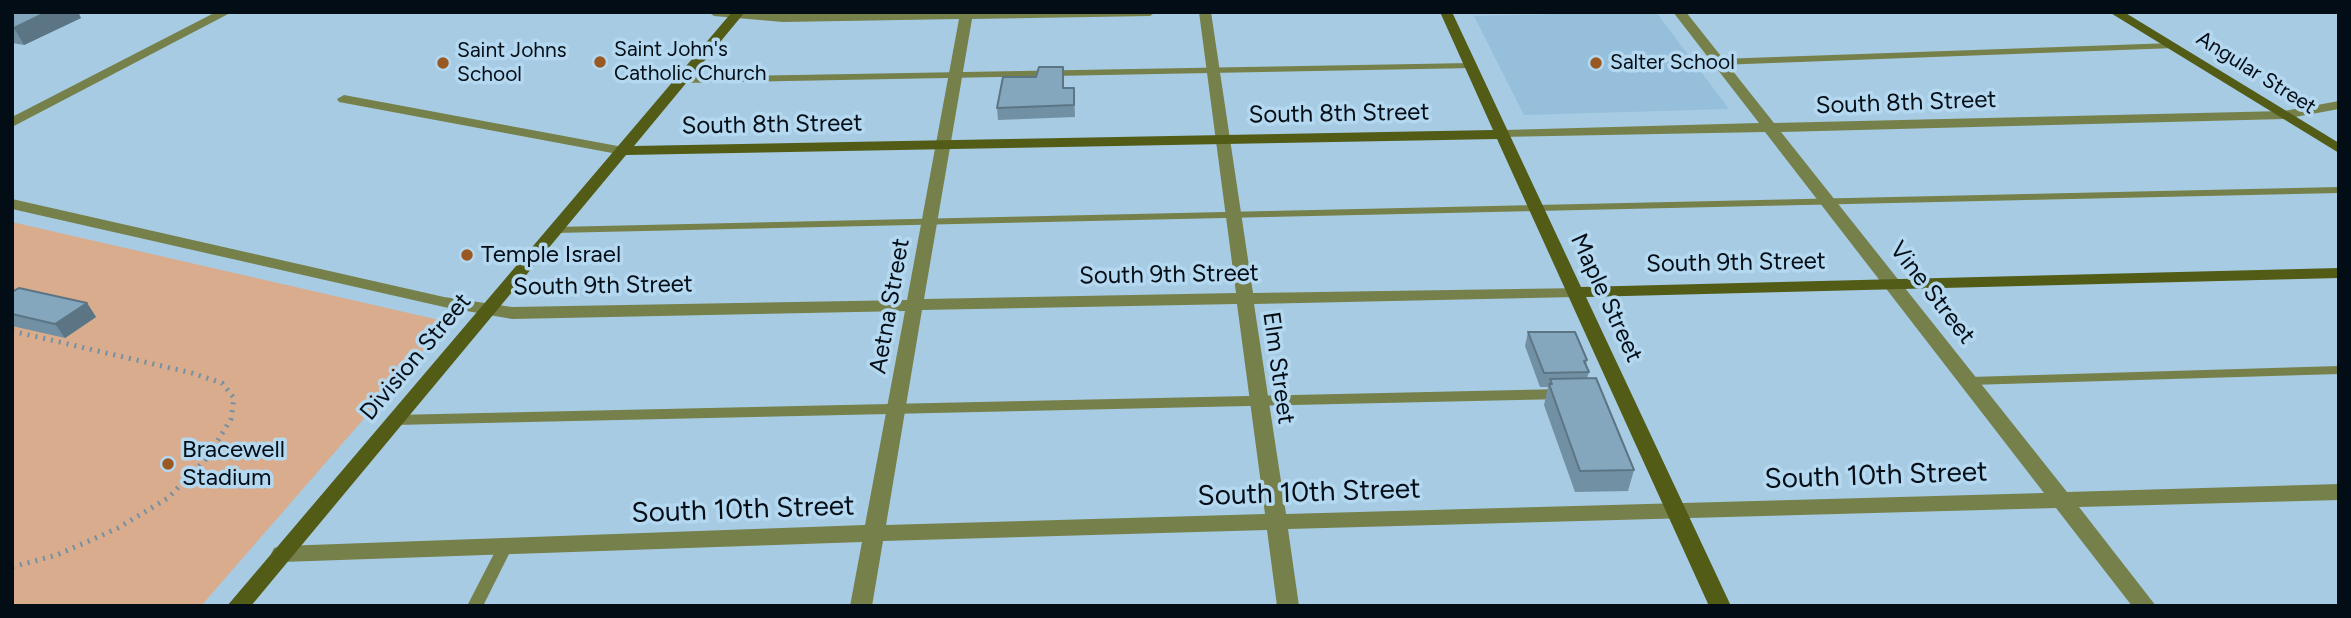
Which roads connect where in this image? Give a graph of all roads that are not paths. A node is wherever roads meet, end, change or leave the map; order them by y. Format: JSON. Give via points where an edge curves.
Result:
{"nodes":[{"id":1,"x":226,"y":12,"type":"edge"},
{"id":2,"x":714,"y":12,"type":"edge"},
{"id":3,"x":1150,"y":12,"type":"edge"},
{"id":4,"x":1205,"y":12,"type":"edge"},
{"id":5,"x":1446,"y":12,"type":"edge"},
{"id":6,"x":1679,"y":12,"type":"edge"},
{"id":7,"x":2115,"y":12,"type":"edge"},
{"id":8,"x":738,"y":14,"type":"edge"},
{"id":9,"x":960,"y":14,"type":"edge"},
{"id":10,"x":2172,"y":46,"type":"junction"},
{"id":11,"x":1719,"y":62,"type":"junction"},
{"id":12,"x":1471,"y":66,"type":"junction"},
{"id":13,"x":1213,"y":71,"type":"junction"},
{"id":14,"x":956,"y":75,"type":"junction"},
{"id":15,"x":682,"y":80,"type":"junction"},
{"id":16,"x":344,"y":99,"type":"dead end"},
{"id":17,"x":2339,"y":105,"type":"edge"},
{"id":18,"x":2284,"y":115,"type":"junction"},
{"id":19,"x":12,"y":123,"type":"edge"},
{"id":20,"x":1773,"y":129,"type":"junction"},
{"id":21,"x":1504,"y":134,"type":"junction"},
{"id":22,"x":1222,"y":139,"type":"junction"},
{"id":23,"x":943,"y":145,"type":"junction"},
{"id":24,"x":2339,"y":149,"type":"edge"},
{"id":25,"x":623,"y":150,"type":"junction"},
{"id":26,"x":2339,"y":191,"type":"edge"},
{"id":27,"x":1829,"y":203,"type":"junction"},
{"id":28,"x":12,"y":204,"type":"edge"},
{"id":29,"x":1538,"y":210,"type":"junction"},
{"id":30,"x":1232,"y":215,"type":"junction"},
{"id":31,"x":930,"y":220,"type":"junction"},
{"id":32,"x":555,"y":230,"type":"junction"},
{"id":33,"x":2339,"y":272,"type":"edge"},
{"id":34,"x":1893,"y":284,"type":"junction"},
{"id":35,"x":1576,"y":292,"type":"junction"},
{"id":36,"x":1243,"y":298,"type":"junction"},
{"id":37,"x":916,"y":305,"type":"junction"},
{"id":38,"x":487,"y":310,"type":"junction"},
{"id":39,"x":2339,"y":370,"type":"edge"},
{"id":40,"x":1970,"y":381,"type":"junction"},
{"id":41,"x":1583,"y":393,"type":"edge"},
{"id":42,"x":1258,"y":401,"type":"junction"},
{"id":43,"x":897,"y":409,"type":"junction"},
{"id":44,"x":394,"y":420,"type":"junction"},
{"id":45,"x":2339,"y":492,"type":"edge"},
{"id":46,"x":2062,"y":499,"type":"junction"},
{"id":47,"x":1678,"y":510,"type":"junction"},
{"id":48,"x":1276,"y":522,"type":"junction"},
{"id":49,"x":874,"y":533,"type":"junction"},
{"id":50,"x":505,"y":546,"type":"junction"},
{"id":51,"x":282,"y":554,"type":"junction"},
{"id":52,"x":238,"y":606,"type":"edge"},
{"id":53,"x":475,"y":606,"type":"edge"},
{"id":54,"x":861,"y":606,"type":"edge"},
{"id":55,"x":1288,"y":606,"type":"edge"},
{"id":56,"x":1720,"y":606,"type":"edge"},
{"id":57,"x":2146,"y":606,"type":"edge"}],
"edges":[{"from":1,"to":19,"type":"street"},
{"from":2,"to":8,"type":"street"},
{"from":3,"to":9,"type":"street"},
{"from":4,"to":13,"type":"street","name":"Elm Street"},
{"from":5,"to":12,"type":"street","name":"Maple Street"},
{"from":6,"to":11,"type":"street","name":"Vine Street"},
{"from":7,"to":10,"type":"street","name":"Angular Street"},
{"from":8,"to":9,"type":"street","via":[[783,18]]},
{"from":8,"to":15,"type":"street","name":"Division Street"},
{"from":9,"to":14,"type":"street","name":"Aetna Street"},
{"from":10,"to":11,"type":"lane"},
{"from":10,"to":18,"type":"street","name":"Angular Street"},
{"from":11,"to":20,"type":"street","name":"Vine Street"},
{"from":12,"to":13,"type":"lane"},
{"from":12,"to":21,"type":"street","name":"Maple Street"},
{"from":13,"to":14,"type":"lane"},
{"from":13,"to":22,"type":"street","name":"Elm Street"},
{"from":14,"to":15,"type":"lane"},
{"from":14,"to":23,"type":"street","name":"Aetna Street"},
{"from":15,"to":25,"type":"street","name":"Division Street"},
{"from":16,"to":25,"type":"street","name":"South 8th Street"},
{"from":17,"to":18,"type":"street","name":"South 8th Street"},
{"from":18,"to":20,"type":"street","name":"South 8th Street"},
{"from":18,"to":24,"type":"street","name":"Angular Street"},
{"from":20,"to":21,"type":"street","name":"South 8th Street"},
{"from":20,"to":27,"type":"street","name":"Vine Street"},
{"from":21,"to":22,"type":"street","name":"South 8th Street"},
{"from":21,"to":29,"type":"street","name":"Maple Street"},
{"from":22,"to":23,"type":"street","name":"South 8th Street"},
{"from":22,"to":30,"type":"street","name":"Elm Street"},
{"from":23,"to":25,"type":"street","name":"South 8th Street"},
{"from":23,"to":31,"type":"street","name":"Aetna Street"},
{"from":25,"to":32,"type":"street","name":"Division Street"},
{"from":26,"to":27,"type":"lane"},
{"from":27,"to":29,"type":"lane"},
{"from":27,"to":34,"type":"street","name":"Vine Street"},
{"from":28,"to":38,"type":"street","name":"South 9th Street"},
{"from":29,"to":30,"type":"lane"},
{"from":29,"to":35,"type":"street","name":"Maple Street"},
{"from":30,"to":31,"type":"lane"},
{"from":30,"to":36,"type":"street","name":"Elm Street"},
{"from":31,"to":32,"type":"lane"},
{"from":31,"to":37,"type":"street","name":"Aetna Street"},
{"from":32,"to":38,"type":"street","name":"Division Street"},
{"from":33,"to":34,"type":"street","name":"South 9th Street"},
{"from":34,"to":35,"type":"street","name":"South 9th Street"},
{"from":34,"to":40,"type":"street","name":"Vine Street"},
{"from":35,"to":36,"type":"street","name":"South 9th Street"},
{"from":35,"to":47,"type":"street","name":"Maple Street","via":[[1616,392]]},
{"from":36,"to":37,"type":"street","name":"South 9th Street"},
{"from":36,"to":42,"type":"street","name":"Elm Street"},
{"from":37,"to":38,"type":"street","name":"South 9th Street","via":[[540,314]]},
{"from":37,"to":43,"type":"street","name":"Aetna Street"},
{"from":38,"to":44,"type":"street","name":"Division Street"},
{"from":39,"to":40,"type":"lane"},
{"from":40,"to":46,"type":"street","name":"Vine Street"},
{"from":41,"to":42,"type":"lane"},
{"from":42,"to":43,"type":"lane"},
{"from":42,"to":48,"type":"street","name":"Elm Street"},
{"from":43,"to":44,"type":"lane"},
{"from":43,"to":49,"type":"street","name":"Aetna Street"},
{"from":44,"to":51,"type":"street","name":"Division Street"},
{"from":45,"to":46,"type":"street","name":"South 10th Street"},
{"from":46,"to":47,"type":"street","name":"South 10th Street"},
{"from":46,"to":57,"type":"street","name":"Vine Street"},
{"from":47,"to":48,"type":"street","name":"South 10th Street"},
{"from":47,"to":56,"type":"street","name":"Maple Street"},
{"from":48,"to":49,"type":"street","name":"South 10th Street"},
{"from":48,"to":55,"type":"street","name":"Elm Street"},
{"from":49,"to":50,"type":"street","name":"South 10th Street"},
{"from":49,"to":54,"type":"street","name":"Aetna Street"},
{"from":50,"to":51,"type":"street","name":"South 10th Street"},
{"from":50,"to":53,"type":"lane"},
{"from":51,"to":52,"type":"street","name":"Division Street"}]}
